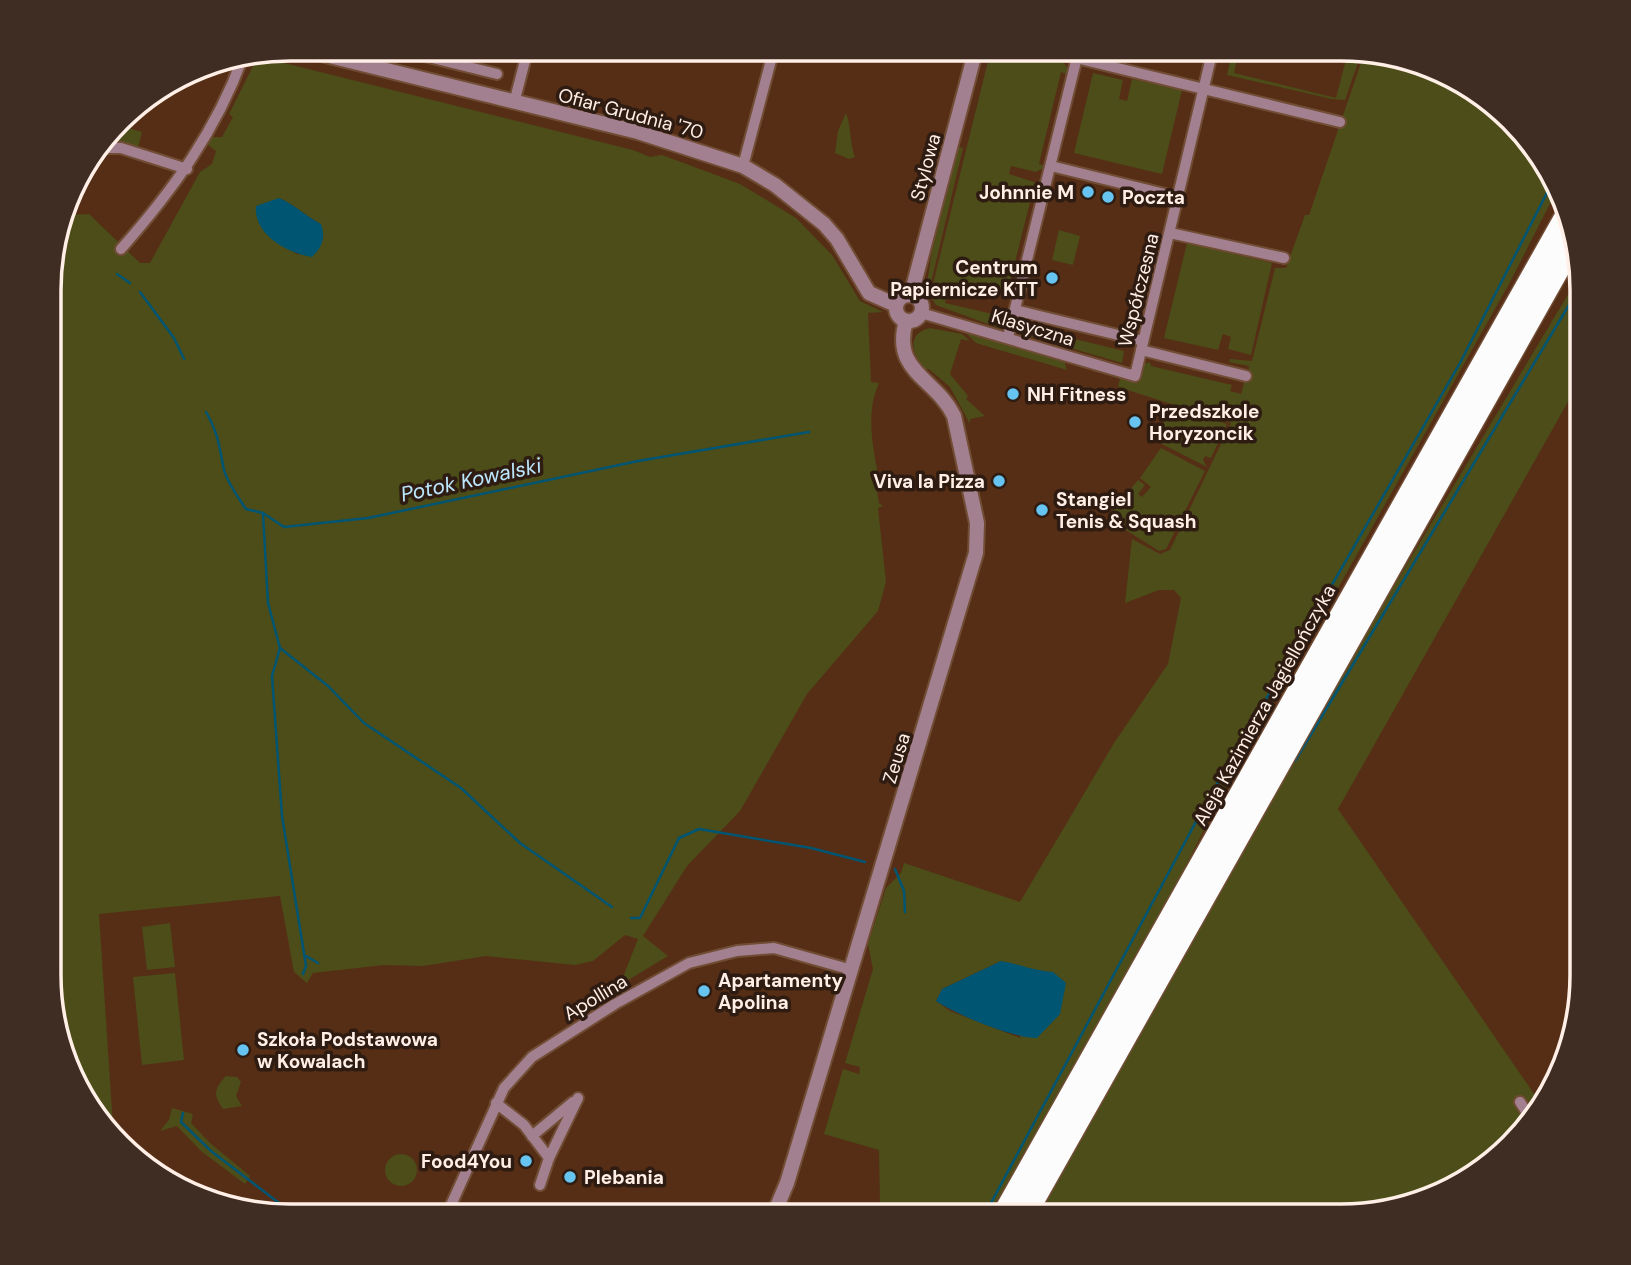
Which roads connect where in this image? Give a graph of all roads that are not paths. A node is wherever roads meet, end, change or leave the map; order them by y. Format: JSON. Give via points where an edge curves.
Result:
{"nodes":[{"id":1,"x":368,"y":61,"type":"edge"},
{"id":2,"x":415,"y":61,"type":"edge"},
{"id":3,"x":446,"y":61,"type":"edge"},
{"id":4,"x":525,"y":61,"type":"edge"},
{"id":5,"x":771,"y":61,"type":"edge"},
{"id":6,"x":973,"y":62,"type":"edge"},
{"id":7,"x":1076,"y":62,"type":"edge"},
{"id":8,"x":1102,"y":62,"type":"edge"},
{"id":9,"x":1210,"y":62,"type":"edge"},
{"id":10,"x":239,"y":67,"type":"edge"},
{"id":11,"x":497,"y":74,"type":"dead end"},
{"id":12,"x":410,"y":77,"type":"junction"},
{"id":13,"x":1204,"y":90,"type":"junction"},
{"id":14,"x":514,"y":103,"type":"junction"},
{"id":15,"x":1340,"y":122,"type":"dead end"},
{"id":16,"x":111,"y":148,"type":"edge"},
{"id":17,"x":743,"y":166,"type":"junction"},
{"id":18,"x":1051,"y":166,"type":"junction"},
{"id":19,"x":187,"y":169,"type":"junction"},
{"id":20,"x":1177,"y":197,"type":"junction"},
{"id":21,"x":1560,"y":225,"type":"edge"},
{"id":22,"x":1170,"y":233,"type":"junction"},
{"id":23,"x":121,"y":249,"type":"dead end"},
{"id":24,"x":1567,"y":255,"type":"edge"},
{"id":25,"x":1284,"y":258,"type":"dead end"},
{"id":26,"x":911,"y":295,"type":"junction"},
{"id":27,"x":896,"y":304,"type":"junction"},
{"id":28,"x":1016,"y":310,"type":"junction"},
{"id":29,"x":921,"y":313,"type":"junction"},
{"id":30,"x":906,"y":321,"type":"junction"},
{"id":31,"x":1008,"y":337,"type":"junction"},
{"id":32,"x":1142,"y":346,"type":"junction"},
{"id":33,"x":1135,"y":376,"type":"joint"},
{"id":34,"x":1246,"y":376,"type":"dead end"},
{"id":35,"x":852,"y":970,"type":"junction"},
{"id":36,"x":1520,"y":1101,"type":"dead end"},
{"id":37,"x":496,"y":1103,"type":"junction"},
{"id":38,"x":1525,"y":1110,"type":"edge"},
{"id":39,"x":532,"y":1136,"type":"junction"},
{"id":40,"x":549,"y":1158,"type":"junction"},
{"id":41,"x":540,"y":1185,"type":"dead end"},
{"id":42,"x":452,"y":1203,"type":"edge"},
{"id":43,"x":778,"y":1203,"type":"edge"},
{"id":44,"x":1009,"y":1204,"type":"edge"},
{"id":45,"x":1032,"y":1204,"type":"edge"}],
"edges":[{"from":1,"to":12,"type":"street","name":"Ofiar Grudnia '70"},
{"from":2,"to":12,"type":"street"},
{"from":3,"to":11,"type":"street"},
{"from":4,"to":14,"type":"street"},
{"from":5,"to":17,"type":"street"},
{"from":6,"to":26,"type":"street","name":"Stylowa"},
{"from":7,"to":18,"type":"street"},
{"from":8,"to":13,"type":"street"},
{"from":9,"to":13,"type":"street","name":"Współczesna"},
{"from":10,"to":19,"type":"street","via":[[216,120]]},
{"from":12,"to":14,"type":"street","name":"Ofiar Grudnia '70"},
{"from":13,"to":15,"type":"street"},
{"from":13,"to":20,"type":"street","name":"Współczesna"},
{"from":14,"to":17,"type":"street","name":"Ofiar Grudnia '70","via":[[638,132]]},
{"from":16,"to":19,"type":"street"},
{"from":17,"to":27,"type":"street","name":"Ofiar Grudnia '70","via":[[824,225],[869,293]]},
{"from":18,"to":20,"type":"street"},
{"from":18,"to":28,"type":"street"},
{"from":19,"to":23,"type":"street"},
{"from":20,"to":22,"type":"street","name":"Współczesna"},
{"from":21,"to":44,"type":"highway","name":"Aleja Kazimierza Jagiellończyka"},
{"from":22,"to":25,"type":"street"},
{"from":22,"to":32,"type":"street","name":"Współczesna"},
{"from":24,"to":45,"type":"highway"},
{"from":26,"to":27,"type":"street"},
{"from":26,"to":29,"type":"street","via":[[920,301]]},
{"from":27,"to":30,"type":"street","via":[[898,315]]},
{"from":28,"to":31,"type":"street"},
{"from":28,"to":32,"type":"street"},
{"from":29,"to":30,"type":"street"},
{"from":29,"to":31,"type":"street","name":"Klasyczna"},
{"from":30,"to":35,"type":"street","name":"Zeusa","via":[[903,349],[908,364],[938,391],[954,416],[978,536],[952,639]]},
{"from":31,"to":33,"type":"street","name":"Klasyczna"},
{"from":32,"to":33,"type":"street","name":"Współczesna"},
{"from":32,"to":34,"type":"street"},
{"from":35,"to":37,"type":"street","name":"Apollina","via":[[774,948],[689,963],[532,1057]]},
{"from":35,"to":43,"type":"street","name":"Zeusa"},
{"from":36,"to":38,"type":"street"},
{"from":37,"to":39,"type":"street"},
{"from":37,"to":42,"type":"street","name":"Apollina"},
{"from":39,"to":40,"type":"street"},
{"from":39,"to":40,"type":"street","via":[[578,1098]]},
{"from":40,"to":41,"type":"street"}]}
